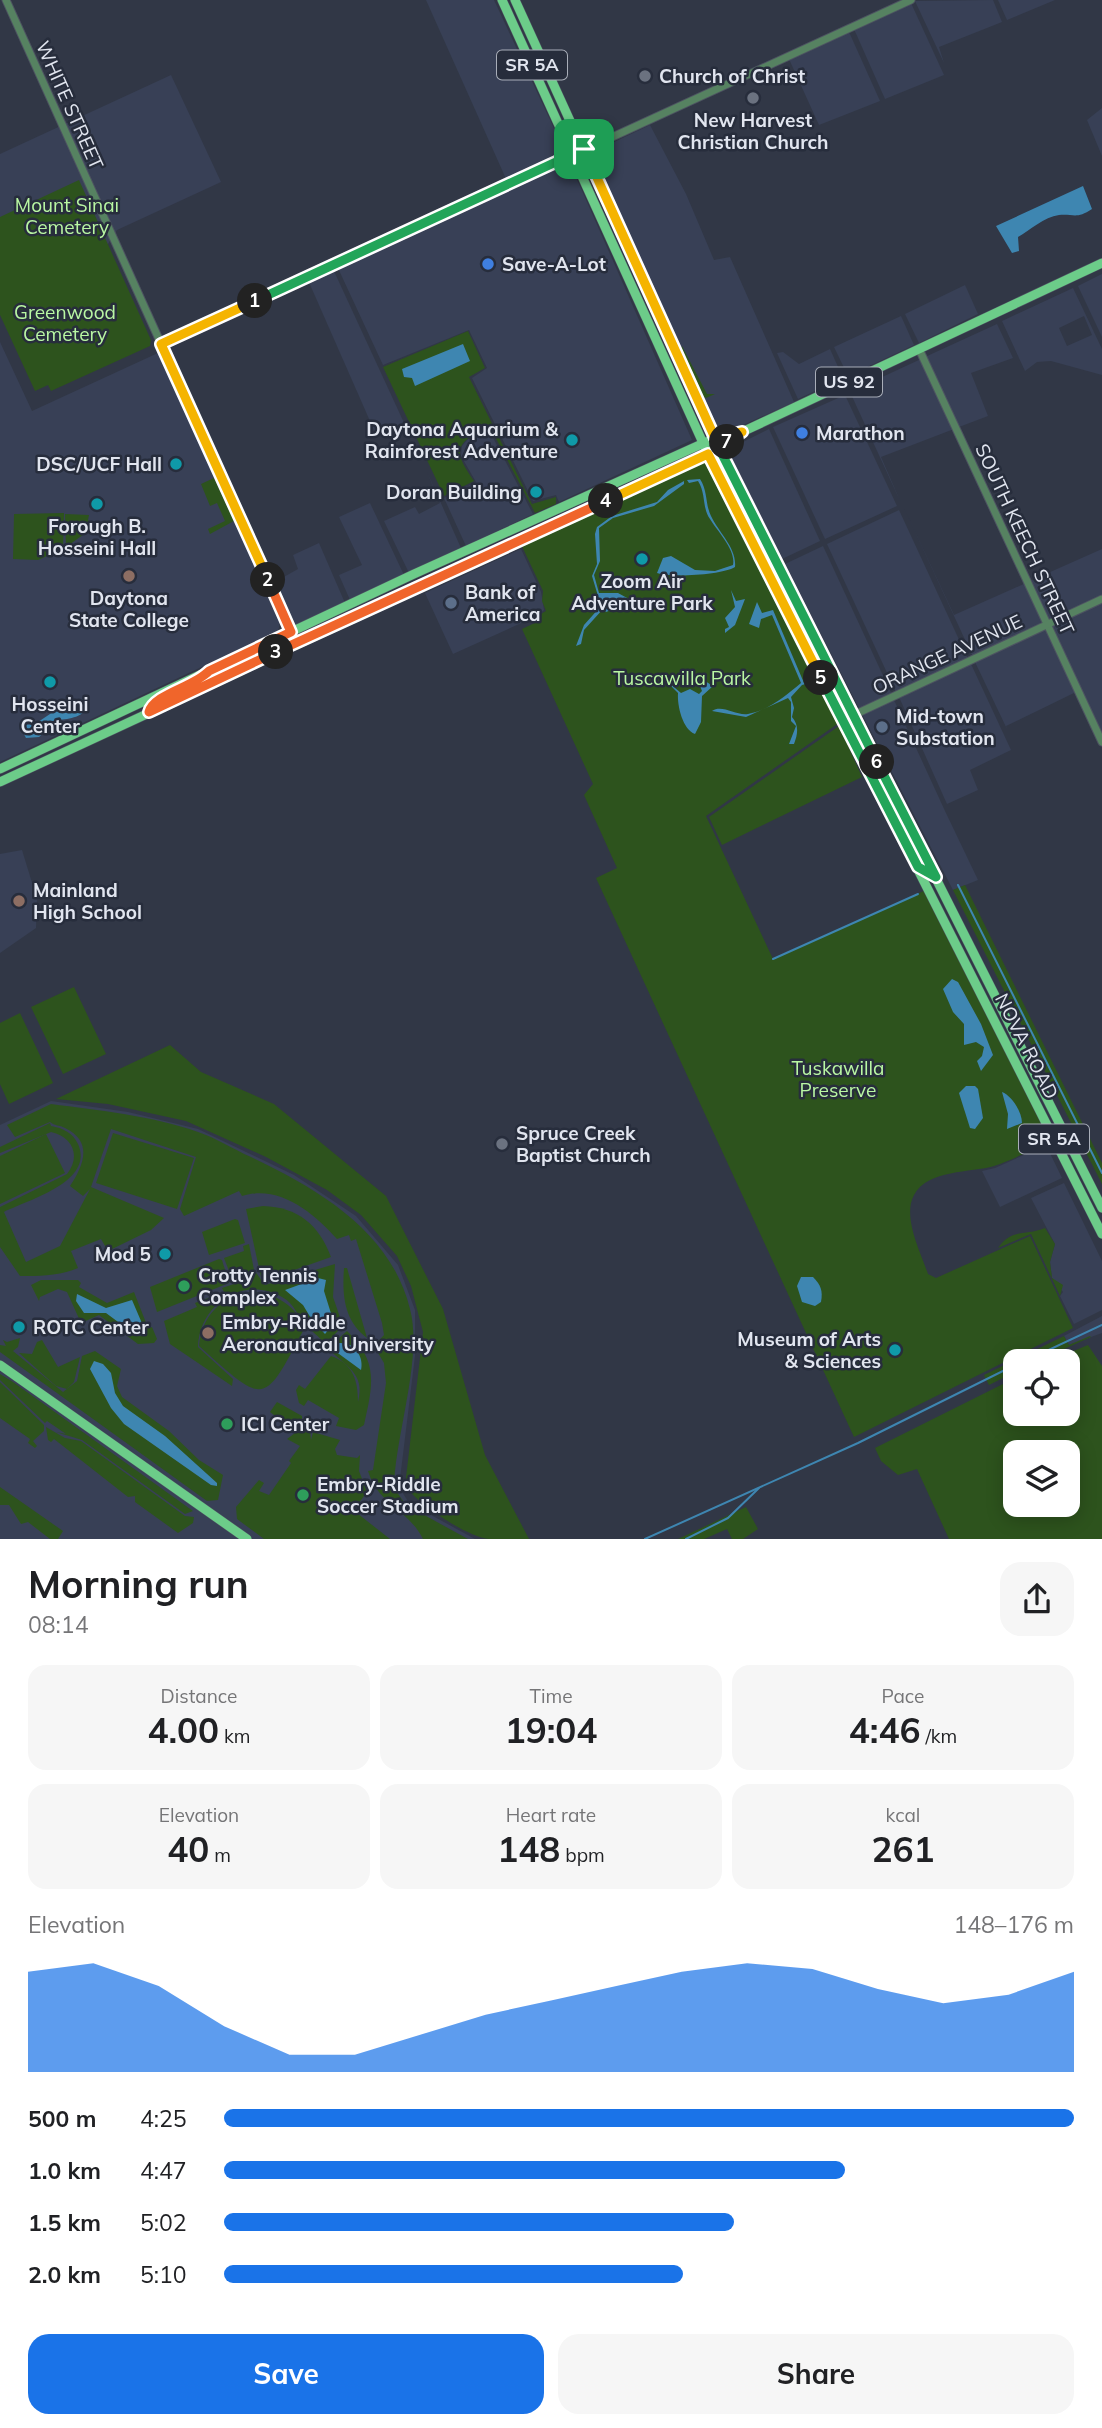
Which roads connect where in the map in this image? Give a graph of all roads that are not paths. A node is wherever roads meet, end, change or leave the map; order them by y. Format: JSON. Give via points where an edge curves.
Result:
{"nodes":[{"id":1,"x":6,"y":0,"type":"edge"},
{"id":2,"x":502,"y":0,"type":"edge"},
{"id":3,"x":515,"y":0,"type":"edge"},
{"id":4,"x":911,"y":0,"type":"edge"},
{"id":5,"x":584,"y":149,"type":"junction"},
{"id":6,"x":573,"y":154,"type":"junction"},
{"id":7,"x":1102,"y":263,"type":"edge"},
{"id":8,"x":645,"y":313,"type":"junction"},
{"id":9,"x":663,"y":324,"type":"junction"},
{"id":10,"x":161,"y":344,"type":"junction"},
{"id":11,"x":919,"y":349,"type":"junction"},
{"id":12,"x":742,"y":432,"type":"junction"},
{"id":13,"x":715,"y":438,"type":"junction"},
{"id":14,"x":703,"y":444,"type":"junction"},
{"id":15,"x":719,"y":448,"type":"junction"},
{"id":16,"x":708,"y":454,"type":"junction"},
{"id":17,"x":568,"y":506,"type":"junction"},
{"id":18,"x":499,"y":549,"type":"junction"},
{"id":19,"x":1102,"y":599,"type":"edge"},
{"id":20,"x":1048,"y":625,"type":"junction"},
{"id":21,"x":291,"y":632,"type":"junction"},
{"id":22,"x":296,"y":643,"type":"junction"},
{"id":23,"x":209,"y":671,"type":"junction"},
{"id":24,"x":127,"y":710,"type":"junction"},
{"id":25,"x":149,"y":712,"type":"junction"},
{"id":26,"x":854,"y":715,"type":"junction"},
{"id":27,"x":843,"y":720,"type":"junction"},
{"id":28,"x":1102,"y":742,"type":"edge"},
{"id":29,"x":64,"y":751,"type":"junction"},
{"id":30,"x":0,"y":769,"type":"edge"},
{"id":31,"x":0,"y":782,"type":"edge"},
{"id":32,"x":910,"y":852,"type":"junction"},
{"id":33,"x":927,"y":860,"type":"junction"},
{"id":34,"x":918,"y":867,"type":"junction"},
{"id":35,"x":936,"y":877,"type":"junction"},
{"id":36,"x":1006,"y":1043,"type":"junction"},
{"id":37,"x":1026,"y":1056,"type":"junction"},
{"id":38,"x":1015,"y":1060,"type":"junction"},
{"id":39,"x":1034,"y":1072,"type":"junction"},
{"id":40,"x":1073,"y":1176,"type":"junction"},
{"id":41,"x":1091,"y":1185,"type":"junction"},
{"id":42,"x":1102,"y":1208,"type":"edge"},
{"id":43,"x":1102,"y":1234,"type":"edge"},
{"id":44,"x":0,"y":1365,"type":"edge"},
{"id":45,"x":247,"y":1539,"type":"edge"}],
"edges":[{"from":1,"to":10,"type":"street","name":"WHITE STREET"},
{"from":2,"to":6,"type":"main road","number":"SR 5A"},
{"from":3,"to":5,"type":"main road","number":"SR 5A"},
{"from":4,"to":5,"type":"street"},
{"from":5,"to":6,"type":"street"},
{"from":5,"to":9,"type":"main road","number":"SR 5A"},
{"from":6,"to":8,"type":"main road","number":"SR 5A"},
{"from":6,"to":10,"type":"street"},
{"from":7,"to":11,"type":"main road","number":"US 92"},
{"from":8,"to":9,"type":"main road"},
{"from":8,"to":14,"type":"main road","number":"SR 5A"},
{"from":9,"to":13,"type":"main road","number":"SR 5A"},
{"from":10,"to":21,"type":"street","name":"WHITE STREET"},
{"from":11,"to":12,"type":"main road","number":"US 92"},
{"from":11,"to":20,"type":"street","name":"SOUTH KEECH STREET"},
{"from":12,"to":13,"type":"main road","number":"US 92"},
{"from":12,"to":15,"type":"main road","number":"US 92"},
{"from":13,"to":14,"type":"main road","number":"US 92"},
{"from":13,"to":15,"type":"main road","number":"SR 5A"},
{"from":14,"to":16,"type":"main road","number":"SR 5A"},
{"from":14,"to":17,"type":"main road","number":"US 92"},
{"from":15,"to":16,"type":"main road","number":"US 92"},
{"from":15,"to":26,"type":"main road","number":"SR 5A"},
{"from":16,"to":18,"type":"main road","number":"US 92"},
{"from":16,"to":27,"type":"main road","number":"SR 5A"},
{"from":17,"to":18,"type":"main road","via":[[562,515],[504,541]]},
{"from":17,"to":21,"type":"main road","number":"US 92"},
{"from":18,"to":22,"type":"main road","number":"US 92"},
{"from":19,"to":20,"type":"street","name":"ORANGE AVENUE"},
{"from":20,"to":26,"type":"street","name":"ORANGE AVENUE"},
{"from":20,"to":28,"type":"street","name":"SOUTH KEECH STREET"},
{"from":21,"to":22,"type":"street","name":"WHITE STREET"},
{"from":21,"to":23,"type":"main road","number":"US 92"},
{"from":22,"to":25,"type":"main road","number":"US 92"},
{"from":23,"to":24,"type":"main road","number":"US 92"},
{"from":23,"to":25,"type":"main road","via":[[154,703]]},
{"from":24,"to":29,"type":"main road","via":[[119,720],[71,743]]},
{"from":24,"to":30,"type":"main road","number":"US 92"},
{"from":25,"to":29,"type":"main road","number":"US 92"},
{"from":26,"to":27,"type":"street","name":"ORANGE AVENUE"},
{"from":26,"to":33,"type":"main road","number":"SR 5A"},
{"from":27,"to":32,"type":"main road","number":"SR 5A"},
{"from":29,"to":31,"type":"main road","number":"US 92"},
{"from":32,"to":33,"type":"main road"},
{"from":32,"to":34,"type":"main road","number":"SR 5A"},
{"from":33,"to":35,"type":"main road","number":"SR 5A"},
{"from":34,"to":35,"type":"main road"},
{"from":34,"to":36,"type":"main road","name":"NOVA ROAD","number":"SR 5A"},
{"from":35,"to":37,"type":"main road","name":"NOVA ROAD","number":"SR 5A"},
{"from":36,"to":37,"type":"main road"},
{"from":36,"to":38,"type":"main road","name":"NOVA ROAD","number":"SR 5A"},
{"from":37,"to":39,"type":"main road","name":"NOVA ROAD","number":"SR 5A"},
{"from":38,"to":39,"type":"main road"},
{"from":38,"to":40,"type":"main road","name":"NOVA ROAD","number":"SR 5A"},
{"from":39,"to":41,"type":"main road","name":"NOVA ROAD","number":"SR 5A"},
{"from":40,"to":41,"type":"main road"},
{"from":40,"to":43,"type":"main road","name":"NOVA ROAD","number":"SR 5A"},
{"from":41,"to":42,"type":"main road","name":"NOVA ROAD","number":"SR 5A"},
{"from":44,"to":45,"type":"main road"}]}
